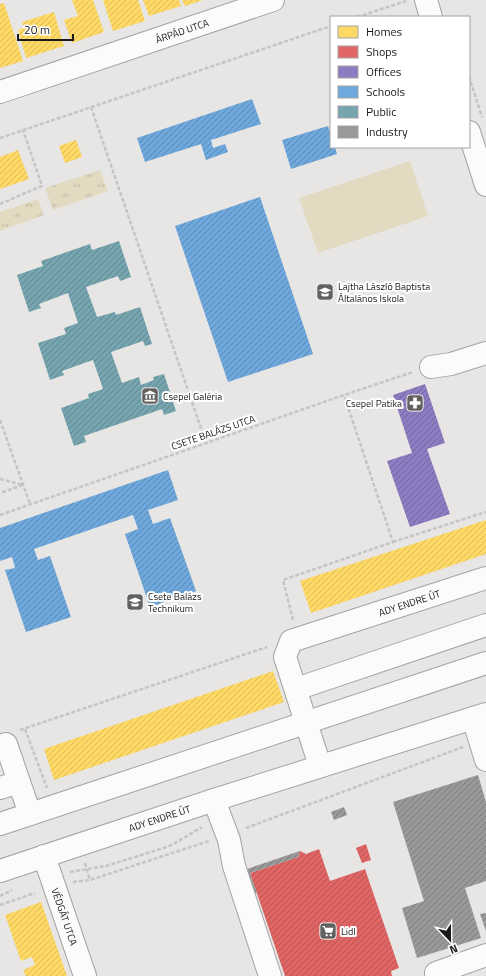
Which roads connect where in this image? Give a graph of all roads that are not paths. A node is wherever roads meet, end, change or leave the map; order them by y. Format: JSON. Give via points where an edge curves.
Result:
{"nodes":[{"id":1,"x":273,"y":0,"type":"edge"},
{"id":2,"x":0,"y":92,"type":"edge"},
{"id":3,"x":476,"y":127,"type":"edge"},
{"id":4,"x":486,"y":185,"type":"edge"},
{"id":5,"x":486,"y":353,"type":"edge"},
{"id":6,"x":431,"y":367,"type":"road end"},
{"id":7,"x":486,"y":578,"type":"edge"},
{"id":8,"x":486,"y":626,"type":"edge"},
{"id":9,"x":486,"y":663,"type":"edge"},
{"id":10,"x":296,"y":690,"type":"junction"},
{"id":11,"x":480,"y":716,"type":"edge"},
{"id":12,"x":307,"y":723,"type":"junction"},
{"id":13,"x":0,"y":746,"type":"edge"},
{"id":14,"x":486,"y":760,"type":"edge"},
{"id":15,"x":320,"y":766,"type":"junction"},
{"id":16,"x":9,"y":785,"type":"edge"},
{"id":17,"x":218,"y":809,"type":"junction"},
{"id":18,"x":30,"y":814,"type":"junction"},
{"id":19,"x":0,"y":824,"type":"edge"},
{"id":20,"x":48,"y":866,"type":"junction"},
{"id":21,"x":0,"y":871,"type":"edge"},
{"id":22,"x":486,"y":955,"type":"edge"},
{"id":23,"x":436,"y":973,"type":"dead end"},
{"id":24,"x":85,"y":976,"type":"edge"},
{"id":25,"x":270,"y":976,"type":"edge"}],
"edges":[{"from":1,"to":2,"type":"street","name":"ÁRPÁD UTCA"},
{"from":3,"to":4,"type":"street"},
{"from":5,"to":6,"type":"street","via":[[451,364]]},
{"from":7,"to":10,"type":"street","name":"ADY ENDRE ÚT","via":[[291,641],[285,657]]},
{"from":8,"to":10,"type":"street"},
{"from":9,"to":12,"type":"street"},
{"from":10,"to":12,"type":"street"},
{"from":11,"to":14,"type":"street"},
{"from":11,"to":15,"type":"street","name":"ADY ENDRE ÚT"},
{"from":12,"to":15,"type":"street"},
{"from":12,"to":18,"type":"street"},
{"from":13,"to":16,"type":"street","via":[[6,744]]},
{"from":15,"to":17,"type":"street","name":"ADY ENDRE ÚT"},
{"from":16,"to":18,"type":"street"},
{"from":17,"to":20,"type":"street","name":"ADY ENDRE ÚT"},
{"from":17,"to":25,"type":"street"},
{"from":18,"to":19,"type":"street"},
{"from":20,"to":21,"type":"street","name":"ADY ENDRE ÚT"},
{"from":20,"to":24,"type":"street","name":"VÉDGÁT UTCA"},
{"from":22,"to":23,"type":"street"}]}
